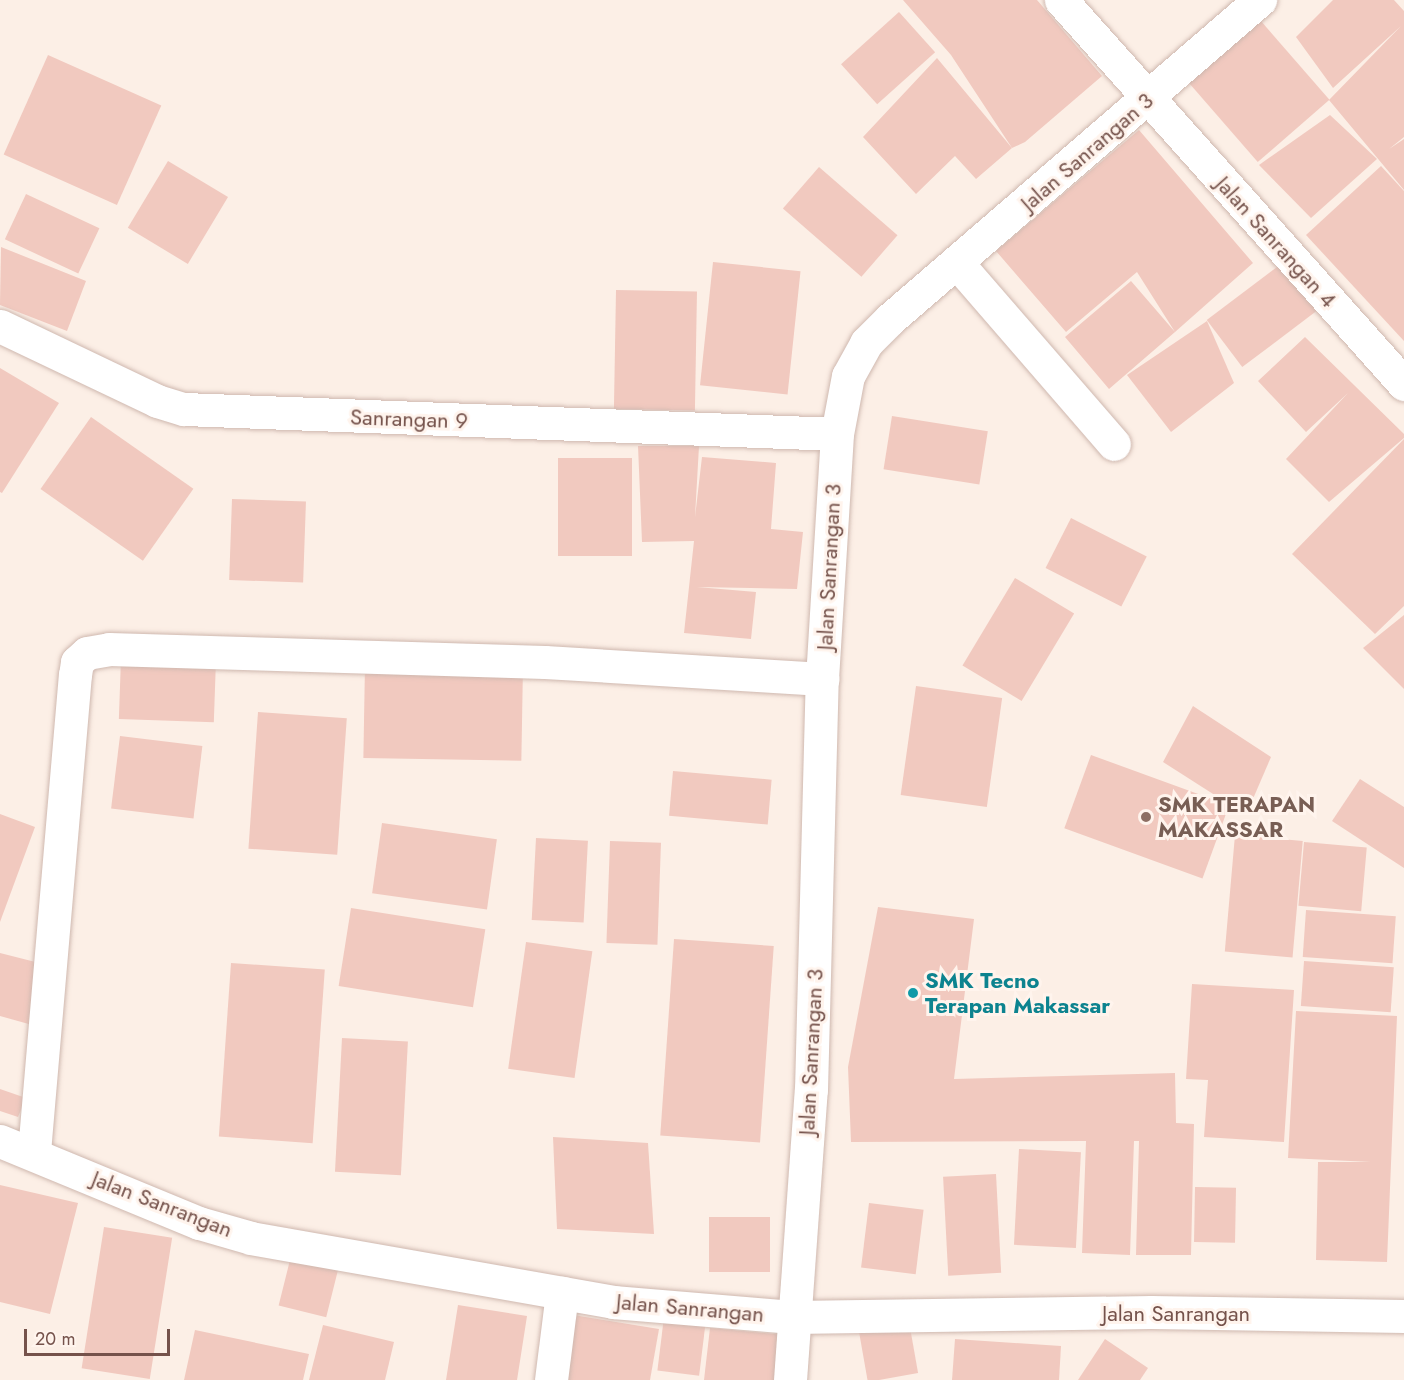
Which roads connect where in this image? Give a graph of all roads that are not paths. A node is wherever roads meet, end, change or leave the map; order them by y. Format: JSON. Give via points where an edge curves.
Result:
{"nodes":[{"id":1,"x":1061,"y":0,"type":"edge"},
{"id":2,"x":1260,"y":0,"type":"edge"},
{"id":3,"x":1148,"y":100,"type":"junction"},
{"id":4,"x":957,"y":264,"type":"junction"},
{"id":5,"x":0,"y":326,"type":"edge"},
{"id":6,"x":1404,"y":384,"type":"edge"},
{"id":7,"x":837,"y":434,"type":"junction"},
{"id":8,"x":1114,"y":444,"type":"dead end"},
{"id":9,"x":822,"y":679,"type":"junction"},
{"id":10,"x":0,"y":1141,"type":"edge"},
{"id":11,"x":34,"y":1152,"type":"junction"},
{"id":12,"x":562,"y":1293,"type":"junction"},
{"id":13,"x":1404,"y":1316,"type":"edge"},
{"id":14,"x":792,"y":1317,"type":"junction"},
{"id":15,"x":551,"y":1380,"type":"edge"},
{"id":16,"x":790,"y":1380,"type":"edge"}],
"edges":[{"from":1,"to":3,"type":"street","name":"Jalan Sanrangan 4"},
{"from":2,"to":3,"type":"street","name":"Jalan Sanrangan 3"},
{"from":3,"to":4,"type":"street","name":"Jalan Sanrangan 3"},
{"from":3,"to":6,"type":"street","name":"Jalan Sanrangan 4"},
{"from":4,"to":7,"type":"street","name":"Jalan Sanrangan 3","via":[[866,343],[848,376]]},
{"from":4,"to":8,"type":"street"},
{"from":5,"to":7,"type":"street","name":"Sanrangan 9","via":[[157,401],[184,410]]},
{"from":7,"to":9,"type":"street","name":"Jalan Sanrangan 3"},
{"from":9,"to":11,"type":"street","via":[[545,662],[109,649],[87,653],[77,662],[75,675]]},
{"from":9,"to":14,"type":"street","name":"Jalan Sanrangan 3","via":[[811,1090]]},
{"from":10,"to":11,"type":"street","name":"Jalan Sanrangan"},
{"from":11,"to":12,"type":"street","name":"Jalan Sanrangan","via":[[199,1223],[251,1238]]},
{"from":12,"to":14,"type":"street","name":"Jalan Sanrangan","via":[[613,1302]]},
{"from":12,"to":15,"type":"street"},
{"from":13,"to":14,"type":"street","name":"Jalan Sanrangan","via":[[1152,1312]]},
{"from":14,"to":16,"type":"street","name":"Jalan Sanrangan 3"}]}
